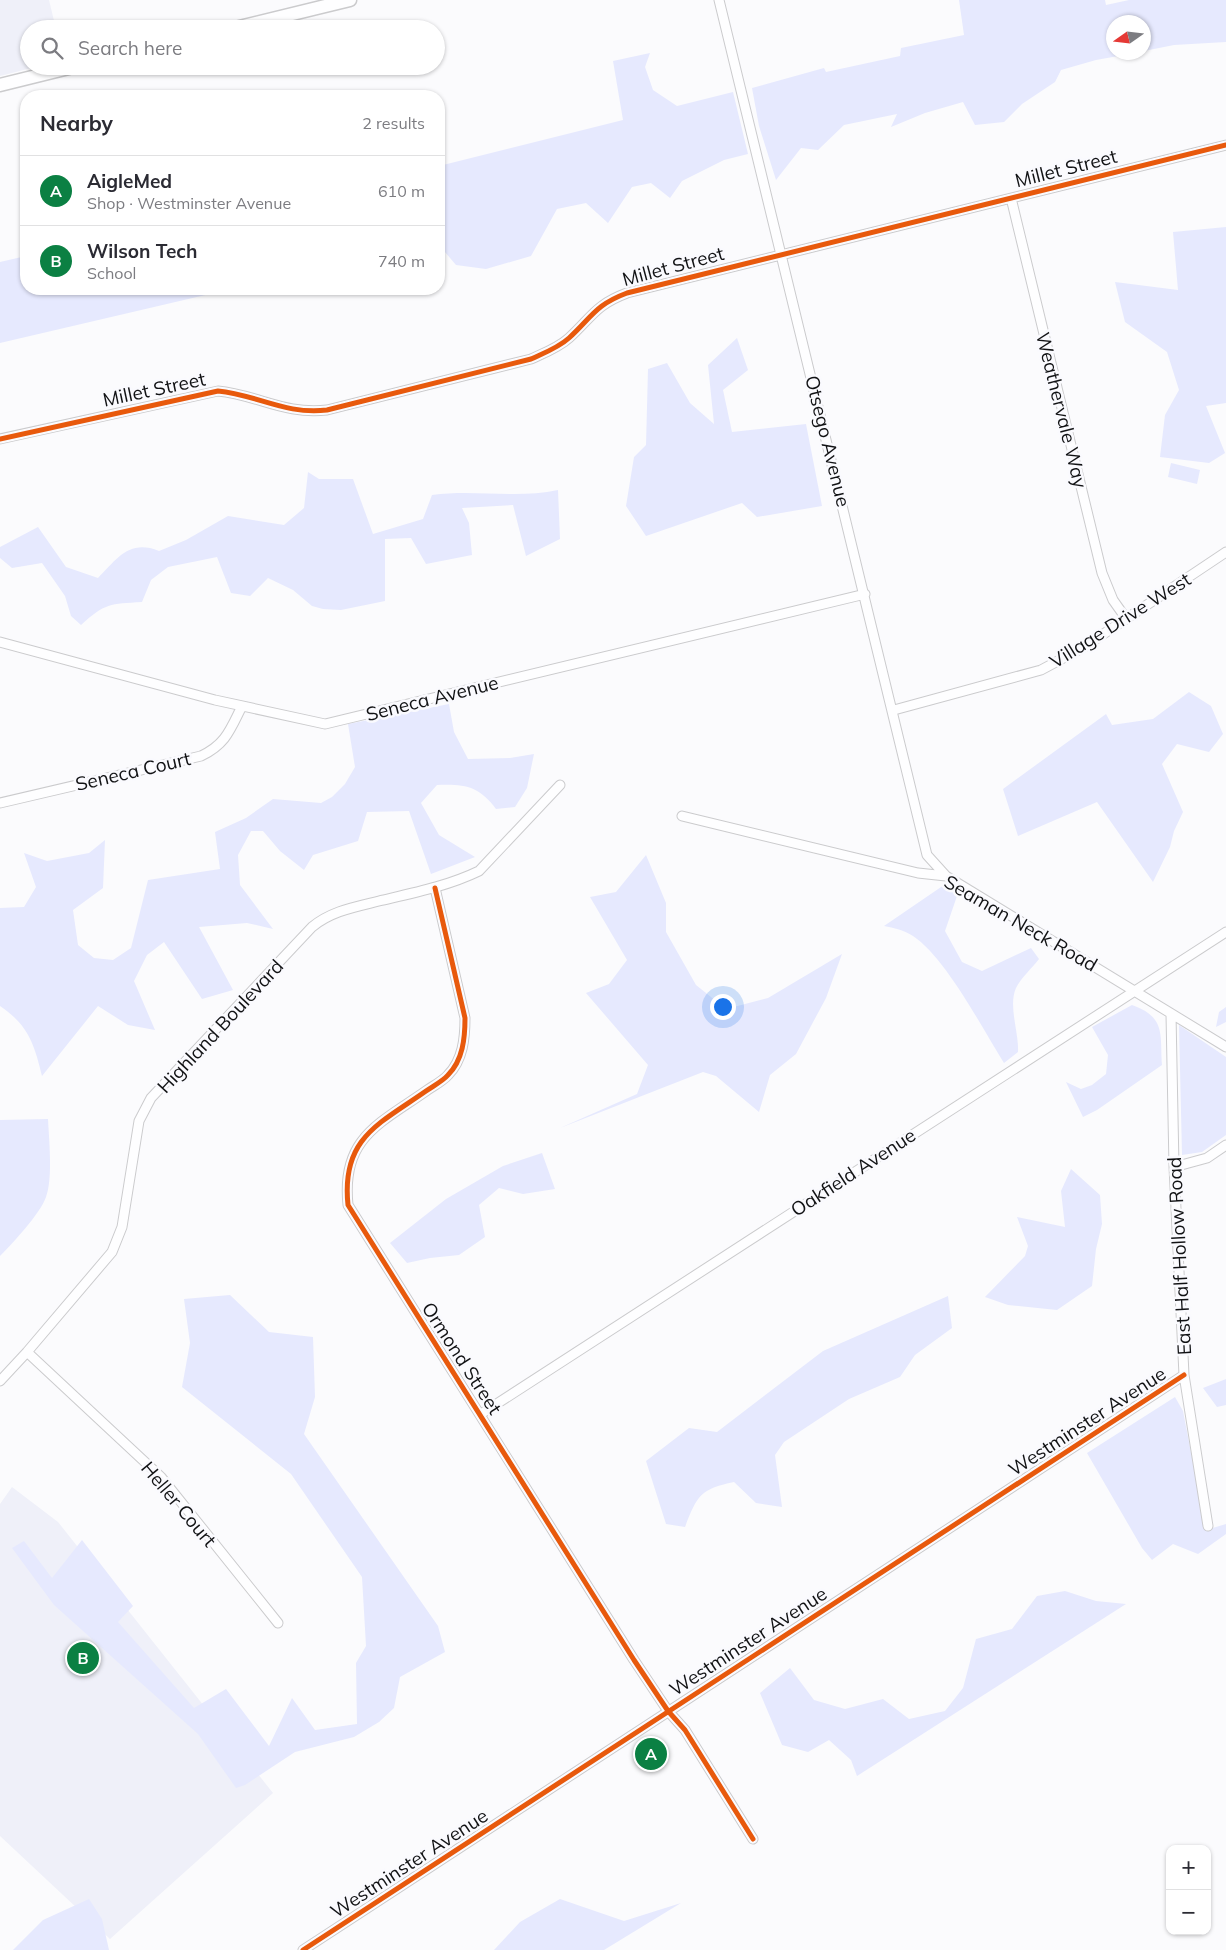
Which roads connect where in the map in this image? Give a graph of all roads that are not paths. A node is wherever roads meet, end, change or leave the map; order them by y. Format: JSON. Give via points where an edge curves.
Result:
{"nodes":[{"id":1,"x":350,"y":0,"type":"edge"},
{"id":2,"x":719,"y":0,"type":"edge"},
{"id":3,"x":268,"y":20,"type":"edge"},
{"id":4,"x":41,"y":75,"type":"edge"},
{"id":5,"x":0,"y":85,"type":"edge"},
{"id":6,"x":1226,"y":145,"type":"edge"},
{"id":7,"x":1010,"y":198,"type":"junction"},
{"id":8,"x":782,"y":254,"type":"junction"},
{"id":9,"x":0,"y":439,"type":"edge"},
{"id":10,"x":1226,"y":552,"type":"edge"},
{"id":11,"x":865,"y":594,"type":"junction"},
{"id":12,"x":1125,"y":617,"type":"junction"},
{"id":13,"x":0,"y":642,"type":"edge"},
{"id":14,"x":242,"y":706,"type":"junction"},
{"id":15,"x":894,"y":710,"type":"junction"},
{"id":16,"x":560,"y":785,"type":"dead end"},
{"id":17,"x":0,"y":803,"type":"edge"},
{"id":18,"x":682,"y":816,"type":"dead end"},
{"id":19,"x":946,"y":876,"type":"junction"},
{"id":20,"x":435,"y":888,"type":"junction"},
{"id":21,"x":1226,"y":932,"type":"edge"},
{"id":22,"x":1134,"y":990,"type":"junction"},
{"id":23,"x":1171,"y":1014,"type":"junction"},
{"id":24,"x":1226,"y":1047,"type":"edge"},
{"id":25,"x":1226,"y":1145,"type":"edge"},
{"id":26,"x":1174,"y":1167,"type":"junction"},
{"id":27,"x":27,"y":1352,"type":"junction"},
{"id":28,"x":1184,"y":1375,"type":"junction"},
{"id":29,"x":0,"y":1381,"type":"edge"},
{"id":30,"x":481,"y":1414,"type":"junction"},
{"id":31,"x":1208,"y":1526,"type":"dead end"},
{"id":32,"x":278,"y":1622,"type":"dead end"},
{"id":33,"x":668,"y":1711,"type":"junction"},
{"id":34,"x":753,"y":1839,"type":"dead end"},
{"id":35,"x":303,"y":1950,"type":"edge"}],
"edges":[{"from":1,"to":3,"type":"street"},
{"from":2,"to":8,"type":"street","name":"Otsego Avenue"},
{"from":4,"to":5,"type":"street"},
{"from":6,"to":7,"type":"street","name":"Millet Street"},
{"from":7,"to":8,"type":"street","name":"Millet Street"},
{"from":7,"to":12,"type":"street","name":"Weathervale Way","via":[[1102,573],[1113,600]]},
{"from":8,"to":9,"type":"street","name":"Millet Street","via":[[607,300],[569,338],[531,359],[327,410],[294,411],[240,393],[218,391]]},
{"from":8,"to":11,"type":"street","name":"Otsego Avenue"},
{"from":10,"to":12,"type":"street","name":"Village Drive West"},
{"from":11,"to":14,"type":"street","name":"Seneca Avenue","via":[[325,724]]},
{"from":11,"to":15,"type":"street","name":"Otsego Avenue"},
{"from":12,"to":15,"type":"street","name":"Village Drive West","via":[[1084,647],[1041,670]]},
{"from":13,"to":14,"type":"street","name":"Seneca Avenue"},
{"from":14,"to":17,"type":"street","name":"Seneca Court","via":[[228,736],[217,748],[201,756]]},
{"from":15,"to":19,"type":"street","name":"Otsego Avenue","via":[[928,855]]},
{"from":16,"to":20,"type":"street","name":"Highland Boulevard","via":[[479,871]]},
{"from":18,"to":19,"type":"street","name":"Seaman Neck Road"},
{"from":19,"to":22,"type":"street","name":"Seaman Neck Road"},
{"from":20,"to":27,"type":"street","name":"Highland Boulevard","via":[[343,910],[324,918],[151,1098],[139,1121],[122,1228],[112,1252]]},
{"from":20,"to":30,"type":"street","name":"Ormond Street","via":[[465,1018],[465,1039],[458,1060],[448,1075],[369,1131],[356,1147],[348,1166],[346,1188],[348,1205],[357,1222]]},
{"from":21,"to":22,"type":"street","name":"Oakfield Avenue"},
{"from":22,"to":23,"type":"street","name":"Seaman Neck Road"},
{"from":22,"to":30,"type":"street","name":"Oakfield Avenue"},
{"from":23,"to":24,"type":"street","name":"Seaman Neck Road"},
{"from":23,"to":26,"type":"street","name":"East Half Hollow Road"},
{"from":25,"to":26,"type":"street","via":[[1207,1158]]},
{"from":26,"to":28,"type":"street","name":"East Half Hollow Road"},
{"from":27,"to":29,"type":"street","name":"Highland Boulevard"},
{"from":27,"to":32,"type":"street","name":"Heller Court","via":[[161,1477]]},
{"from":28,"to":31,"type":"street","name":"East Half Hollow Road"},
{"from":28,"to":33,"type":"street","name":"Westminster Avenue"},
{"from":30,"to":33,"type":"street","name":"Ormond Street"},
{"from":33,"to":34,"type":"street","name":"Ormond Street","via":[[685,1730]]},
{"from":33,"to":35,"type":"street","name":"Westminster Avenue"}]}
